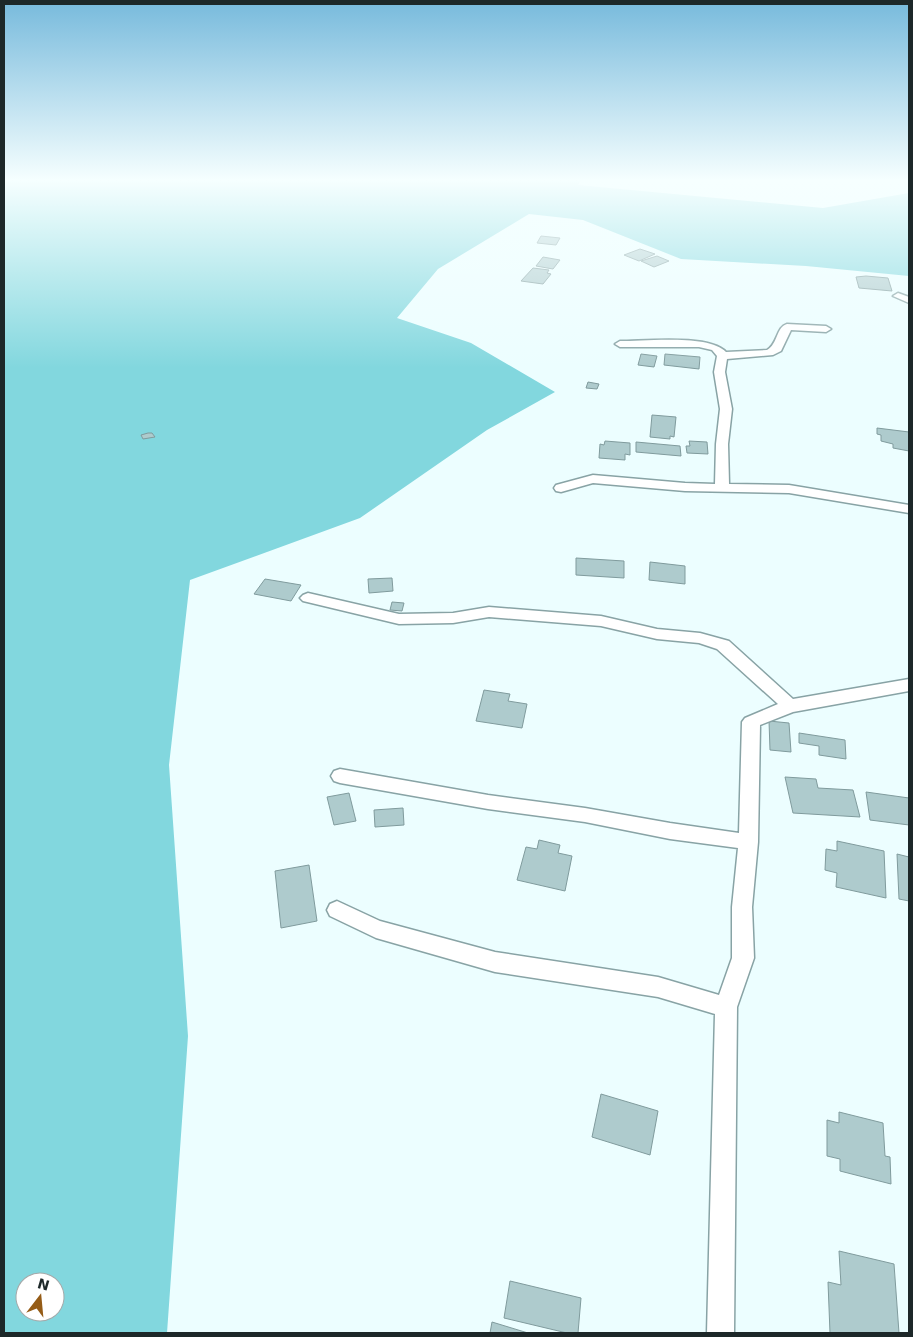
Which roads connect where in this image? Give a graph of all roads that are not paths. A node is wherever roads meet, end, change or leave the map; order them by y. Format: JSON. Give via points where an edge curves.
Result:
{"nodes":[{"id":1,"x":898,"y":296,"type":"dead end"},
{"id":2,"x":909,"y":300,"type":"edge"},
{"id":3,"x":826,"y":329,"type":"dead end"},
{"id":4,"x":620,"y":344,"type":"dead end"},
{"id":5,"x":723,"y":356,"type":"junction"},
{"id":6,"x":722,"y":487,"type":"junction"},
{"id":7,"x":562,"y":488,"type":"dead end"},
{"id":8,"x":909,"y":509,"type":"edge"},
{"id":9,"x":308,"y":598,"type":"dead end"},
{"id":10,"x":909,"y":685,"type":"edge"},
{"id":11,"x":790,"y":706,"type":"junction"},
{"id":12,"x":340,"y":776,"type":"dead end"},
{"id":13,"x":748,"y":842,"type":"junction"},
{"id":14,"x":337,"y":910,"type":"dead end"},
{"id":15,"x":726,"y":1007,"type":"junction"},
{"id":16,"x":721,"y":1333,"type":"edge"}],
"edges":[{"from":1,"to":2,"type":"street"},
{"from":3,"to":5,"type":"street","via":[[787,327],[777,350]]},
{"from":4,"to":5,"type":"street","via":[[699,344],[716,348]]},
{"from":5,"to":6,"type":"street","via":[[718,374],[727,412],[722,445]]},
{"from":6,"to":7,"type":"street","via":[[593,479]]},
{"from":6,"to":8,"type":"street","via":[[789,489]]},
{"from":9,"to":11,"type":"street","via":[[399,620],[453,618],[489,612],[601,621],[657,634],[700,638],[723,645]]},
{"from":10,"to":11,"type":"street"},
{"from":11,"to":13,"type":"street","via":[[751,722]]},
{"from":12,"to":13,"type":"street"},
{"from":13,"to":15,"type":"street","via":[[742,908],[742,958]]},
{"from":14,"to":15,"type":"street","via":[[376,929],[495,962],[658,987]]},
{"from":15,"to":16,"type":"street"}]}
